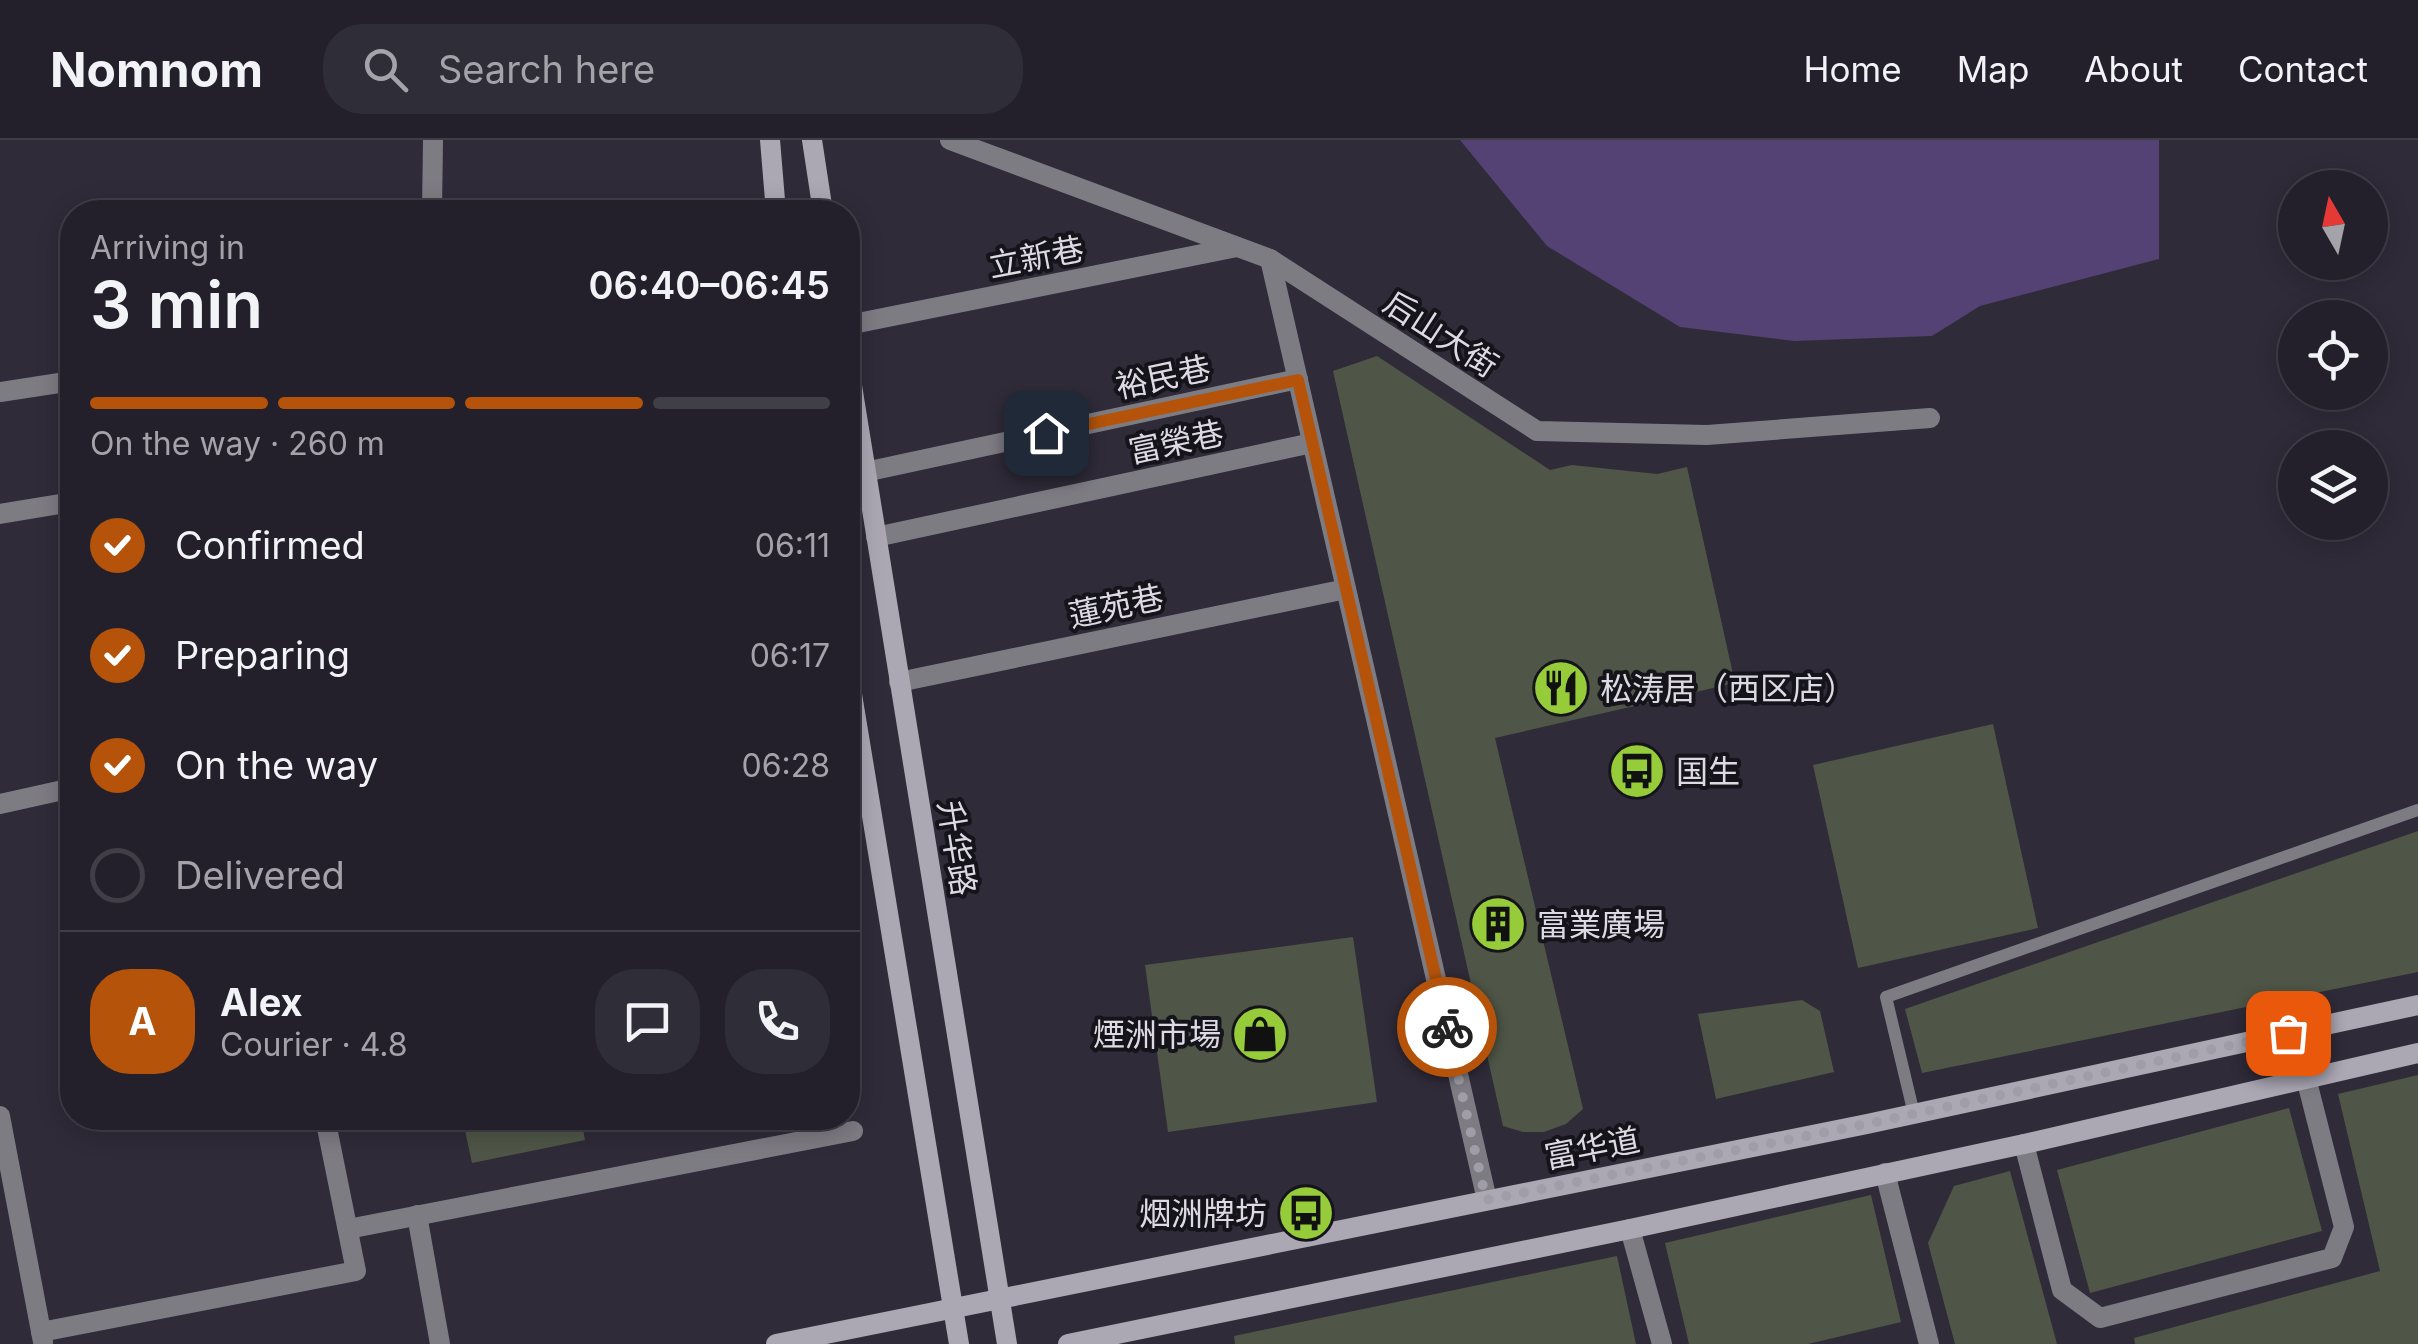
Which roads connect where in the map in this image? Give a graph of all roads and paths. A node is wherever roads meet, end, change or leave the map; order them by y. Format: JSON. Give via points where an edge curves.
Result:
{"nodes":[{"id":1,"x":433,"y":140,"type":"edge"},
{"id":2,"x":770,"y":140,"type":"edge"},
{"id":3,"x":812,"y":140,"type":"edge"},
{"id":4,"x":950,"y":140,"type":"edge"},
{"id":5,"x":432,"y":200,"type":"edge"},
{"id":6,"x":775,"y":200,"type":"edge"},
{"id":7,"x":822,"y":200,"type":"edge"},
{"id":8,"x":1236,"y":247,"type":"junction"},
{"id":9,"x":1270,"y":260,"type":"junction"},
{"id":10,"x":860,"y":323,"type":"edge"},
{"id":11,"x":1298,"y":380,"type":"junction"},
{"id":12,"x":60,"y":383,"type":"edge"},
{"id":13,"x":0,"y":392,"type":"edge"},
{"id":14,"x":1930,"y":418,"type":"dead end"},
{"id":15,"x":860,"y":439,"type":"edge"},
{"id":16,"x":1312,"y":443,"type":"junction"},
{"id":17,"x":865,"y":472,"type":"junction"},
{"id":18,"x":60,"y":504,"type":"edge"},
{"id":19,"x":0,"y":514,"type":"edge"},
{"id":20,"x":876,"y":537,"type":"junction"},
{"id":21,"x":1346,"y":589,"type":"junction"},
{"id":22,"x":899,"y":682,"type":"junction"},
{"id":23,"x":860,"y":743,"type":"edge"},
{"id":24,"x":60,"y":791,"type":"edge"},
{"id":25,"x":0,"y":804,"type":"edge"},
{"id":26,"x":2418,"y":810,"type":"edge"},
{"id":27,"x":2418,"y":1005,"type":"edge"},
{"id":28,"x":2418,"y":1053,"type":"edge"},
{"id":29,"x":2306,"y":1078,"type":"junction"},
{"id":30,"x":1914,"y":1114,"type":"junction"},
{"id":31,"x":0,"y":1116,"type":"edge"},
{"id":32,"x":328,"y":1130,"type":"edge"},
{"id":33,"x":853,"y":1131,"type":"dead end"},
{"id":34,"x":2024,"y":1144,"type":"junction"},
{"id":35,"x":1885,"y":1173,"type":"junction"},
{"id":36,"x":1486,"y":1200,"type":"junction"},
{"id":37,"x":417,"y":1215,"type":"junction"},
{"id":38,"x":348,"y":1228,"type":"junction"},
{"id":39,"x":1630,"y":1229,"type":"junction"},
{"id":40,"x":999,"y":1297,"type":"junction"},
{"id":41,"x":952,"y":1306,"type":"junction"},
{"id":42,"x":42,"y":1338,"type":"edge"},
{"id":43,"x":440,"y":1344,"type":"edge"},
{"id":44,"x":776,"y":1344,"type":"edge"},
{"id":45,"x":959,"y":1344,"type":"edge"},
{"id":46,"x":1007,"y":1344,"type":"edge"},
{"id":47,"x":1068,"y":1344,"type":"edge"},
{"id":48,"x":1662,"y":1344,"type":"edge"},
{"id":49,"x":1929,"y":1344,"type":"edge"}],
"edges":[{"from":1,"to":5,"type":"street"},
{"from":2,"to":6,"type":"main road"},
{"from":3,"to":7,"type":"main road"},
{"from":4,"to":8,"type":"street","name":"后山大街"},
{"from":8,"to":9,"type":"street","name":"后山大街"},
{"from":8,"to":10,"type":"street","name":"立新巷"},
{"from":9,"to":11,"type":"street"},
{"from":9,"to":14,"type":"street","name":"后山大街","via":[[1537,431],[1707,435]]},
{"from":11,"to":16,"type":"street"},
{"from":11,"to":17,"type":"street","name":"裕民巷"},
{"from":12,"to":13,"type":"street"},
{"from":15,"to":17,"type":"main road","name":"升华路"},
{"from":16,"to":20,"type":"street","name":"富榮巷"},
{"from":16,"to":21,"type":"street"},
{"from":17,"to":20,"type":"main road","name":"升华路"},
{"from":18,"to":19,"type":"street"},
{"from":20,"to":22,"type":"main road","name":"升华路"},
{"from":21,"to":22,"type":"street","name":"蓮苑巷"},
{"from":21,"to":36,"type":"street"},
{"from":22,"to":40,"type":"main road","name":"升华路"},
{"from":23,"to":41,"type":"main road"},
{"from":24,"to":25,"type":"street"},
{"from":26,"to":30,"type":"lane","via":[[1886,998]]},
{"from":27,"to":30,"type":"main road","name":"富华道"},
{"from":28,"to":29,"type":"main road"},
{"from":29,"to":34,"type":"main road"},
{"from":29,"to":34,"type":"street","via":[[2344,1227],[2332,1258],[2100,1318],[2062,1290]]},
{"from":30,"to":36,"type":"main road","name":"富华道"},
{"from":31,"to":42,"type":"street"},
{"from":32,"to":38,"type":"street"},
{"from":33,"to":37,"type":"street"},
{"from":34,"to":35,"type":"main road"},
{"from":35,"to":39,"type":"main road"},
{"from":35,"to":49,"type":"street"},
{"from":36,"to":40,"type":"main road","name":"富华道"},
{"from":37,"to":38,"type":"street"},
{"from":37,"to":43,"type":"street"},
{"from":38,"to":42,"type":"street","via":[[356,1272]]},
{"from":39,"to":47,"type":"main road"},
{"from":39,"to":48,"type":"street"},
{"from":40,"to":41,"type":"main road","name":"富华道"},
{"from":40,"to":46,"type":"main road","name":"升华路"},
{"from":41,"to":44,"type":"main road","name":"富华道"},
{"from":41,"to":45,"type":"main road"}]}
